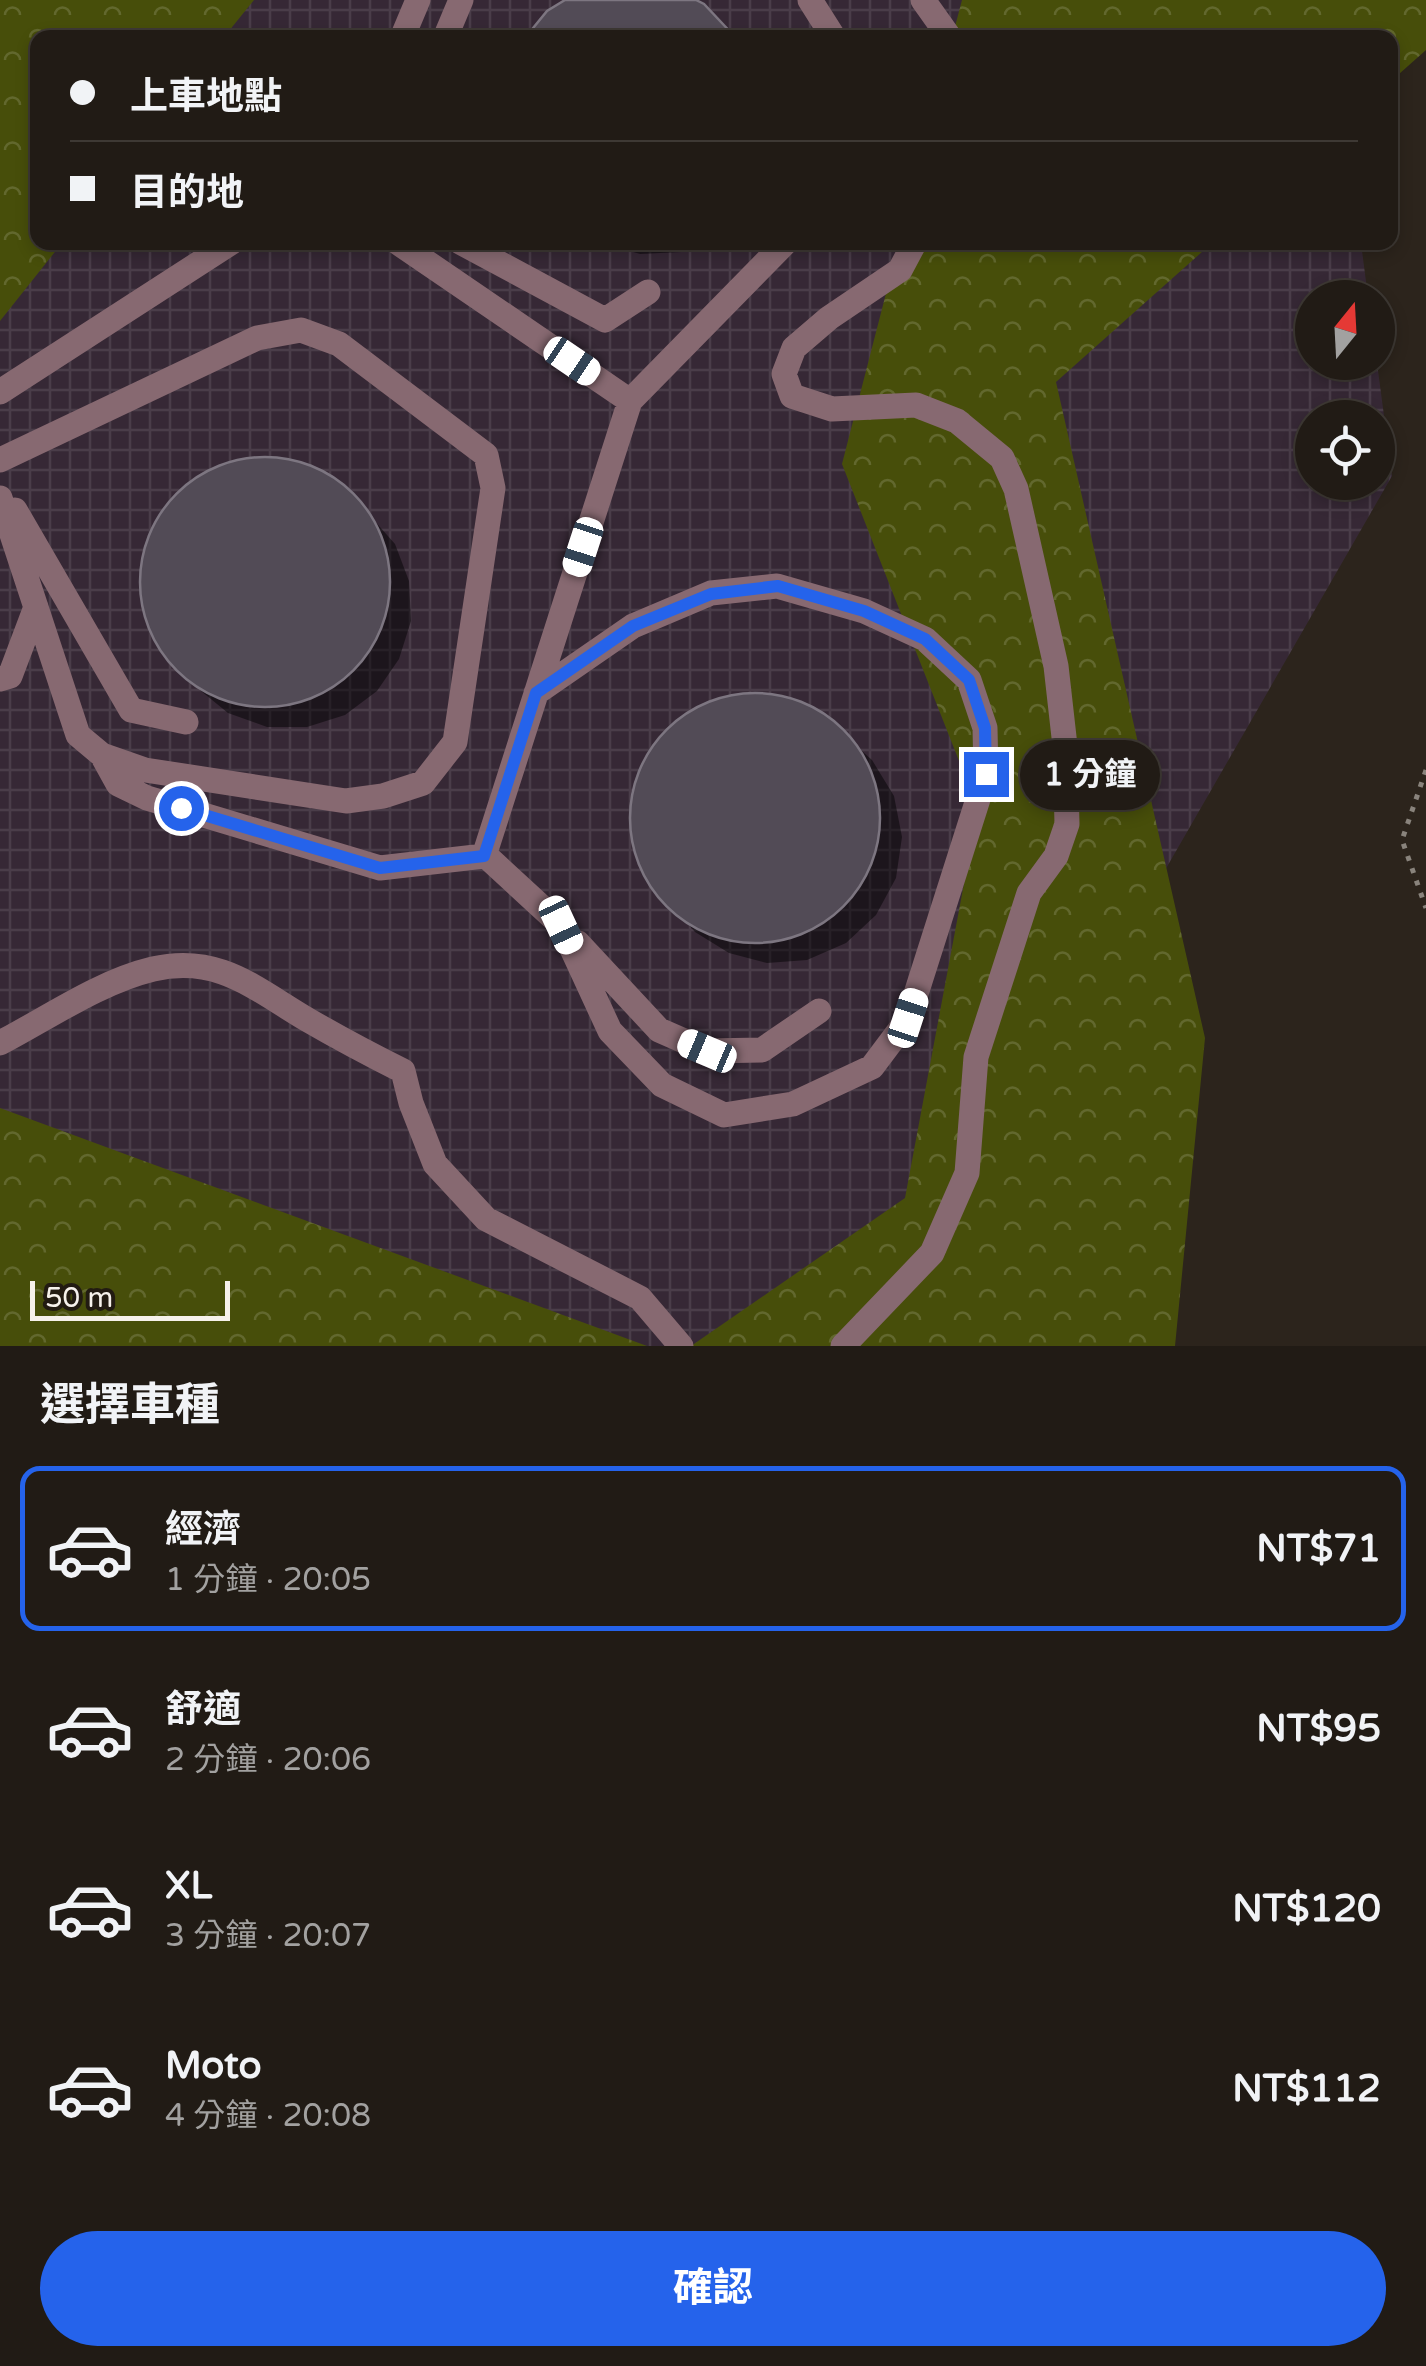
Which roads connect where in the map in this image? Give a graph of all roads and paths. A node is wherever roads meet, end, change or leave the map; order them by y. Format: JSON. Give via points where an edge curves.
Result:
{"nodes":[{"id":1,"x":418,"y":0,"type":"edge"},
{"id":2,"x":461,"y":0,"type":"edge"},
{"id":3,"x":810,"y":0,"type":"edge"},
{"id":4,"x":923,"y":0,"type":"edge"},
{"id":5,"x":405,"y":30,"type":"edge"},
{"id":6,"x":449,"y":30,"type":"edge"},
{"id":7,"x":829,"y":30,"type":"edge"},
{"id":8,"x":944,"y":30,"type":"edge"},
{"id":9,"x":220,"y":250,"type":"edge"},
{"id":10,"x":409,"y":250,"type":"edge"},
{"id":11,"x":475,"y":250,"type":"edge"},
{"id":12,"x":778,"y":250,"type":"edge"},
{"id":13,"x":911,"y":250,"type":"edge"},
{"id":14,"x":648,"y":292,"type":"dead end"},
{"id":15,"x":0,"y":392,"type":"edge"},
{"id":16,"x":630,"y":401,"type":"junction"},
{"id":17,"x":0,"y":460,"type":"edge"},
{"id":18,"x":0,"y":484,"type":"edge"},
{"id":19,"x":0,"y":498,"type":"edge"},
{"id":20,"x":36,"y":607,"type":"junction"},
{"id":21,"x":0,"y":679,"type":"edge"},
{"id":22,"x":536,"y":693,"type":"junction"},
{"id":23,"x":186,"y":722,"type":"dead end"},
{"id":24,"x":102,"y":755,"type":"junction"},
{"id":25,"x":1426,"y":770,"type":"edge"},
{"id":26,"x":484,"y":854,"type":"junction"},
{"id":27,"x":1426,"y":908,"type":"edge"},
{"id":28,"x":561,"y":925,"type":"junction"},
{"id":29,"x":819,"y":1011,"type":"dead end"},
{"id":30,"x":0,"y":1043,"type":"edge"},
{"id":31,"x":682,"y":1346,"type":"edge"},
{"id":32,"x":842,"y":1346,"type":"edge"}],
"edges":[{"from":1,"to":5,"type":"lane"},
{"from":2,"to":6,"type":"lane"},
{"from":3,"to":7,"type":"lane"},
{"from":4,"to":8,"type":"lane"},
{"from":9,"to":15,"type":"lane"},
{"from":10,"to":16,"type":"lane"},
{"from":11,"to":14,"type":"lane","via":[[605,320]]},
{"from":12,"to":16,"type":"lane"},
{"from":13,"to":32,"type":"lane","via":[[900,270],[794,348],[784,374],[792,396],[832,409],[930,410],[958,421],[1002,458],[1016,489],[1056,666],[1067,824],[1056,856],[1028,893],[976,1057],[966,1173],[932,1253]]},
{"from":16,"to":22,"type":"lane"},
{"from":17,"to":24,"type":"lane","via":[[257,338],[301,330],[339,344],[486,454],[493,488],[455,742],[423,783],[346,801],[145,770]]},
{"from":18,"to":23,"type":"lane","via":[[131,710]]},
{"from":19,"to":20,"type":"lane"},
{"from":20,"to":21,"type":"lane","via":[[10,676]]},
{"from":20,"to":24,"type":"lane","via":[[78,734]]},
{"from":22,"to":26,"type":"lane"},
{"from":22,"to":28,"type":"lane","via":[[633,626],[711,594],[778,586],[864,611],[925,639],[969,680],[985,728],[986,774],[908,1018],[872,1067],[809,1097],[724,1115],[662,1085],[610,1032]]},
{"from":24,"to":26,"type":"lane","via":[[118,784],[147,798],[380,868]]},
{"from":25,"to":27,"type":"path","via":[[1402,840]]},
{"from":26,"to":28,"type":"lane"},
{"from":28,"to":29,"type":"lane","via":[[658,1030],[707,1051],[762,1050]]},
{"from":30,"to":31,"type":"lane","via":[[154,969],[204,966],[244,979],[403,1071],[435,1164],[486,1219],[640,1298]]}]}
